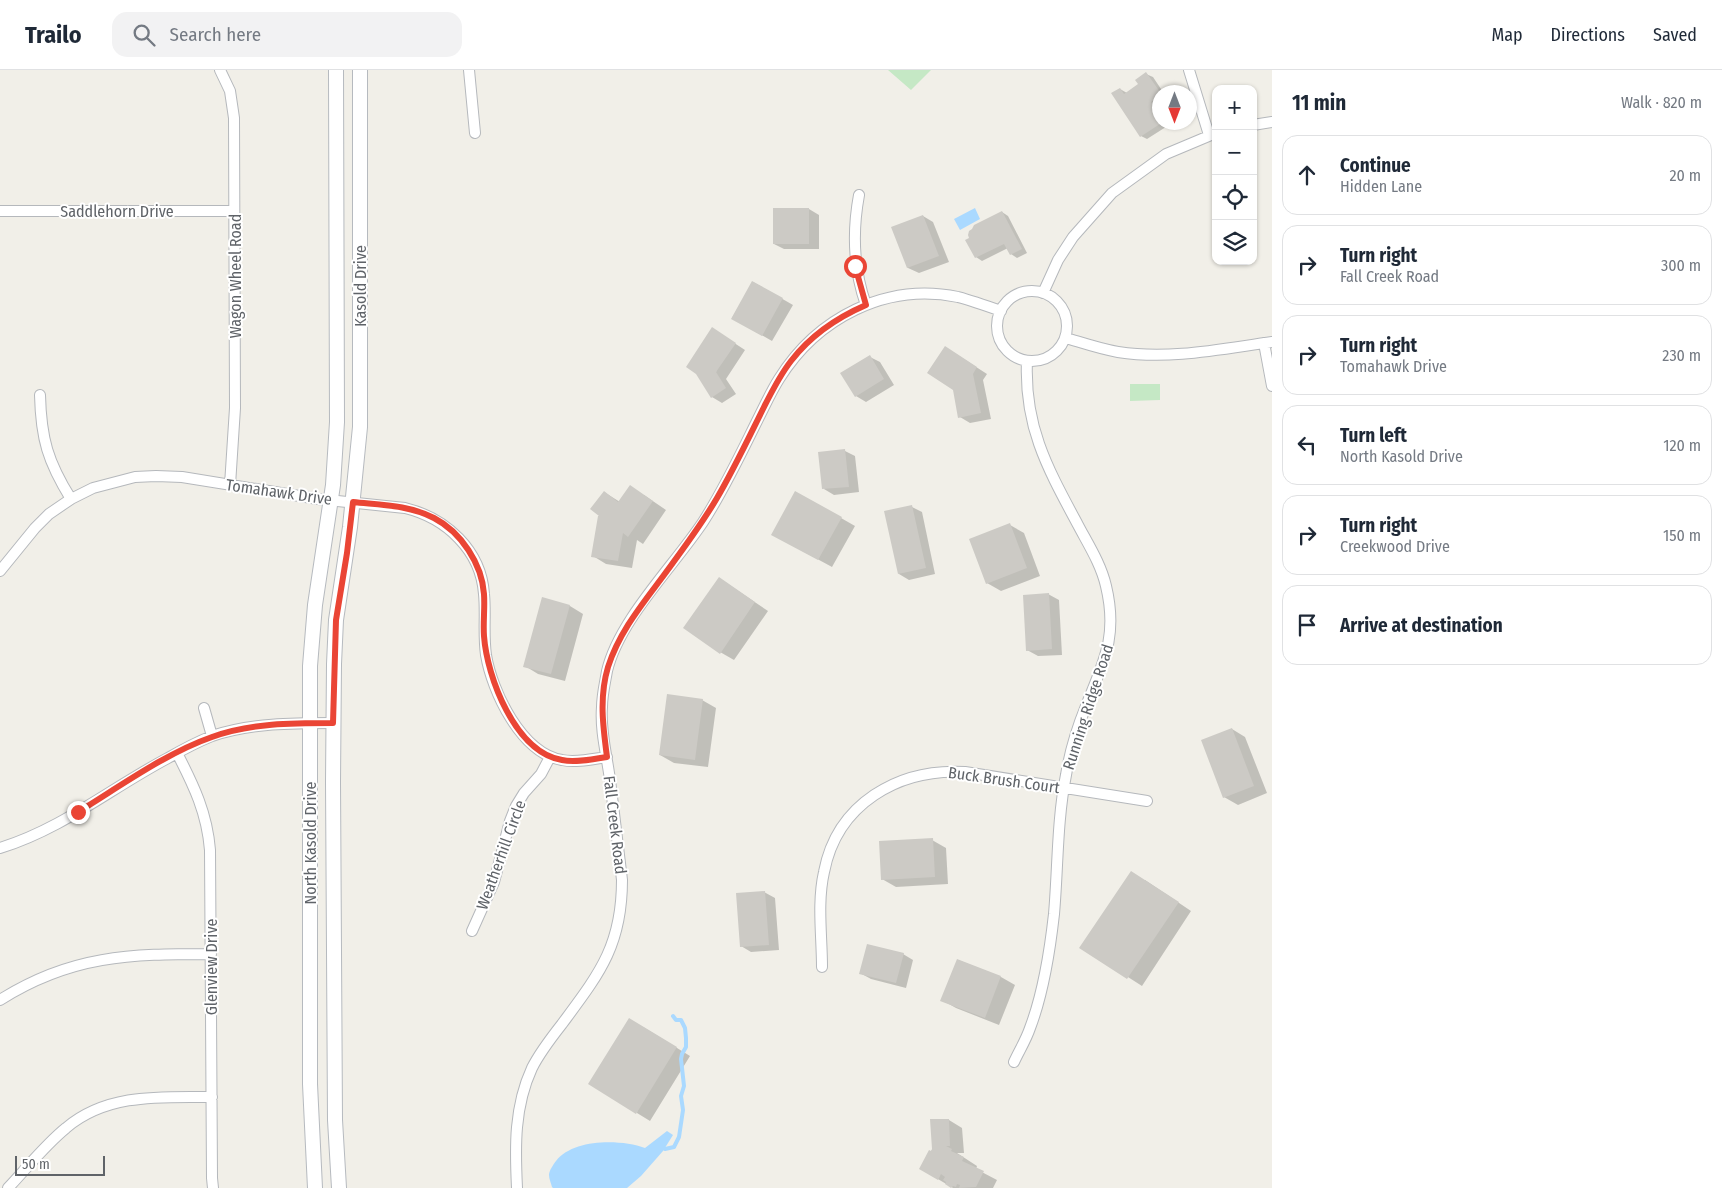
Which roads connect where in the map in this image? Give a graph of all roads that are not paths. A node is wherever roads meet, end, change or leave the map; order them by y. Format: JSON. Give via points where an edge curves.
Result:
{"nodes":[{"id":1,"x":220,"y":70,"type":"edge"},
{"id":2,"x":336,"y":70,"type":"edge"},
{"id":3,"x":360,"y":70,"type":"edge"},
{"id":4,"x":469,"y":70,"type":"edge"},
{"id":5,"x":1189,"y":70,"type":"edge"},
{"id":6,"x":1272,"y":122,"type":"edge"},
{"id":7,"x":1257,"y":124,"type":"edge"},
{"id":8,"x":475,"y":133,"type":"dead end"},
{"id":9,"x":1212,"y":134,"type":"edge"},
{"id":10,"x":859,"y":195,"type":"dead end"},
{"id":11,"x":0,"y":211,"type":"edge"},
{"id":12,"x":234,"y":212,"type":"junction"},
{"id":13,"x":1043,"y":293,"type":"junction"},
{"id":14,"x":866,"y":305,"type":"junction"},
{"id":15,"x":1001,"y":311,"type":"junction"},
{"id":16,"x":1066,"y":338,"type":"junction"},
{"id":17,"x":1268,"y":342,"type":"edge"},
{"id":18,"x":1027,"y":361,"type":"junction"},
{"id":19,"x":1272,"y":386,"type":"edge"},
{"id":20,"x":40,"y":395,"type":"dead end"},
{"id":21,"x":230,"y":485,"type":"junction"},
{"id":22,"x":71,"y":499,"type":"junction"},
{"id":23,"x":331,"y":500,"type":"junction"},
{"id":24,"x":353,"y":502,"type":"junction"},
{"id":25,"x":0,"y":571,"type":"edge"},
{"id":26,"x":204,"y":708,"type":"dead end"},
{"id":27,"x":310,"y":723,"type":"junction"},
{"id":28,"x":333,"y":723,"type":"junction"},
{"id":29,"x":212,"y":736,"type":"junction"},
{"id":30,"x":177,"y":753,"type":"junction"},
{"id":31,"x":550,"y":757,"type":"junction"},
{"id":32,"x":607,"y":757,"type":"junction"},
{"id":33,"x":1064,"y":788,"type":"junction"},
{"id":34,"x":1147,"y":801,"type":"dead end"},
{"id":35,"x":0,"y":848,"type":"edge"},
{"id":36,"x":472,"y":931,"type":"dead end"},
{"id":37,"x":211,"y":954,"type":"junction"},
{"id":38,"x":822,"y":967,"type":"dead end"},
{"id":39,"x":0,"y":1000,"type":"edge"},
{"id":40,"x":1014,"y":1062,"type":"dead end"},
{"id":41,"x":212,"y":1097,"type":"junction"},
{"id":42,"x":8,"y":1188,"type":"edge"},
{"id":43,"x":213,"y":1188,"type":"edge"},
{"id":44,"x":315,"y":1188,"type":"edge"},
{"id":45,"x":339,"y":1188,"type":"edge"},
{"id":46,"x":517,"y":1188,"type":"edge"}],
"edges":[{"from":1,"to":12,"type":"street","name":"Wagon Wheel Road","via":[[233,104]]},
{"from":2,"to":23,"type":"main road","name":"Kasold Drive","via":[[337,422]]},
{"from":3,"to":24,"type":"main road","name":"Kasold Drive","via":[[360,403]]},
{"from":4,"to":8,"type":"street"},
{"from":5,"to":9,"type":"street"},
{"from":6,"to":7,"type":"street"},
{"from":9,"to":13,"type":"street","via":[[1166,154],[1112,193],[1073,237]]},
{"from":10,"to":14,"type":"street","via":[[855,216],[855,266]]},
{"from":11,"to":12,"type":"street","name":"Saddlehorn Drive"},
{"from":12,"to":21,"type":"street","name":"Wagon Wheel Road","via":[[235,408]]},
{"from":13,"to":15,"type":"street","via":[[1024,292],[1014,296]]},
{"from":13,"to":16,"type":"street","via":[[1054,298],[1064,311],[1068,327]]},
{"from":14,"to":15,"type":"street","name":"Fall Creek Road","via":[[897,296],[937,294]]},
{"from":14,"to":32,"type":"street","name":"Fall Creek Road","via":[[828,325],[791,362],[719,495],[628,623],[611,661],[604,688],[601,709]]},
{"from":15,"to":18,"type":"street","via":[[998,321],[1001,343],[1008,352]]},
{"from":16,"to":17,"type":"street","via":[[1118,352],[1153,354],[1206,352]]},
{"from":16,"to":18,"type":"street","via":[[1050,357]]},
{"from":17,"to":19,"type":"street"},
{"from":18,"to":33,"type":"street","name":"Running Ridge Road","via":[[1029,408],[1042,455],[1100,566],[1110,605],[1105,661],[1074,740]]},
{"from":20,"to":22,"type":"street","via":[[40,418],[48,457]]},
{"from":21,"to":22,"type":"street","name":"Tomahawk Drive","via":[[182,477],[135,477],[93,488]]},
{"from":21,"to":23,"type":"street","name":"Tomahawk Drive"},
{"from":22,"to":25,"type":"street","name":"Tomahawk Drive","via":[[35,528]]},
{"from":23,"to":24,"type":"street","name":"Tomahawk Drive"},
{"from":23,"to":27,"type":"main road","name":"North Kasold Drive","via":[[311,639]]},
{"from":24,"to":28,"type":"main road","name":"North Kasold Drive","via":[[336,620]]},
{"from":24,"to":31,"type":"street","name":"Tomahawk Drive","via":[[418,511],[435,518],[464,544],[477,568],[484,593],[484,635],[494,682],[515,724],[538,750]]},
{"from":26,"to":29,"type":"street"},
{"from":27,"to":28,"type":"street"},
{"from":27,"to":29,"type":"street","via":[[269,725]]},
{"from":27,"to":44,"type":"main road","name":"North Kasold Drive","via":[[310,1084]]},
{"from":28,"to":45,"type":"main road","name":"North Kasold Drive","via":[[335,1110]]},
{"from":29,"to":30,"type":"street"},
{"from":30,"to":35,"type":"street","via":[[53,827]]},
{"from":30,"to":37,"type":"street","name":"Glenview Drive","via":[[197,792],[208,830]]},
{"from":31,"to":32,"type":"street","name":"Tomahawk Drive","via":[[562,761]]},
{"from":31,"to":36,"type":"street","name":"Weatherhill Circle","via":[[516,806],[494,882]]},
{"from":32,"to":46,"type":"street","name":"Fall Creek Road","via":[[622,880],[619,922],[603,966],[541,1053],[524,1087],[515,1134]]},
{"from":33,"to":34,"type":"street","name":"Buck Brush Court"},
{"from":33,"to":38,"type":"street","name":"Buck Brush Court","via":[[948,771],[912,776],[876,793],[846,822],[829,853],[821,889]]},
{"from":33,"to":40,"type":"street","name":"Running Ridge Road","via":[[1048,953],[1030,1028]]},
{"from":37,"to":39,"type":"street","via":[[142,955],[80,964],[29,983]]},
{"from":37,"to":41,"type":"street","name":"Glenview Drive"},
{"from":41,"to":42,"type":"street","via":[[138,1098],[94,1110],[60,1132]]},
{"from":41,"to":43,"type":"street","name":"Glenview Drive"}]}
